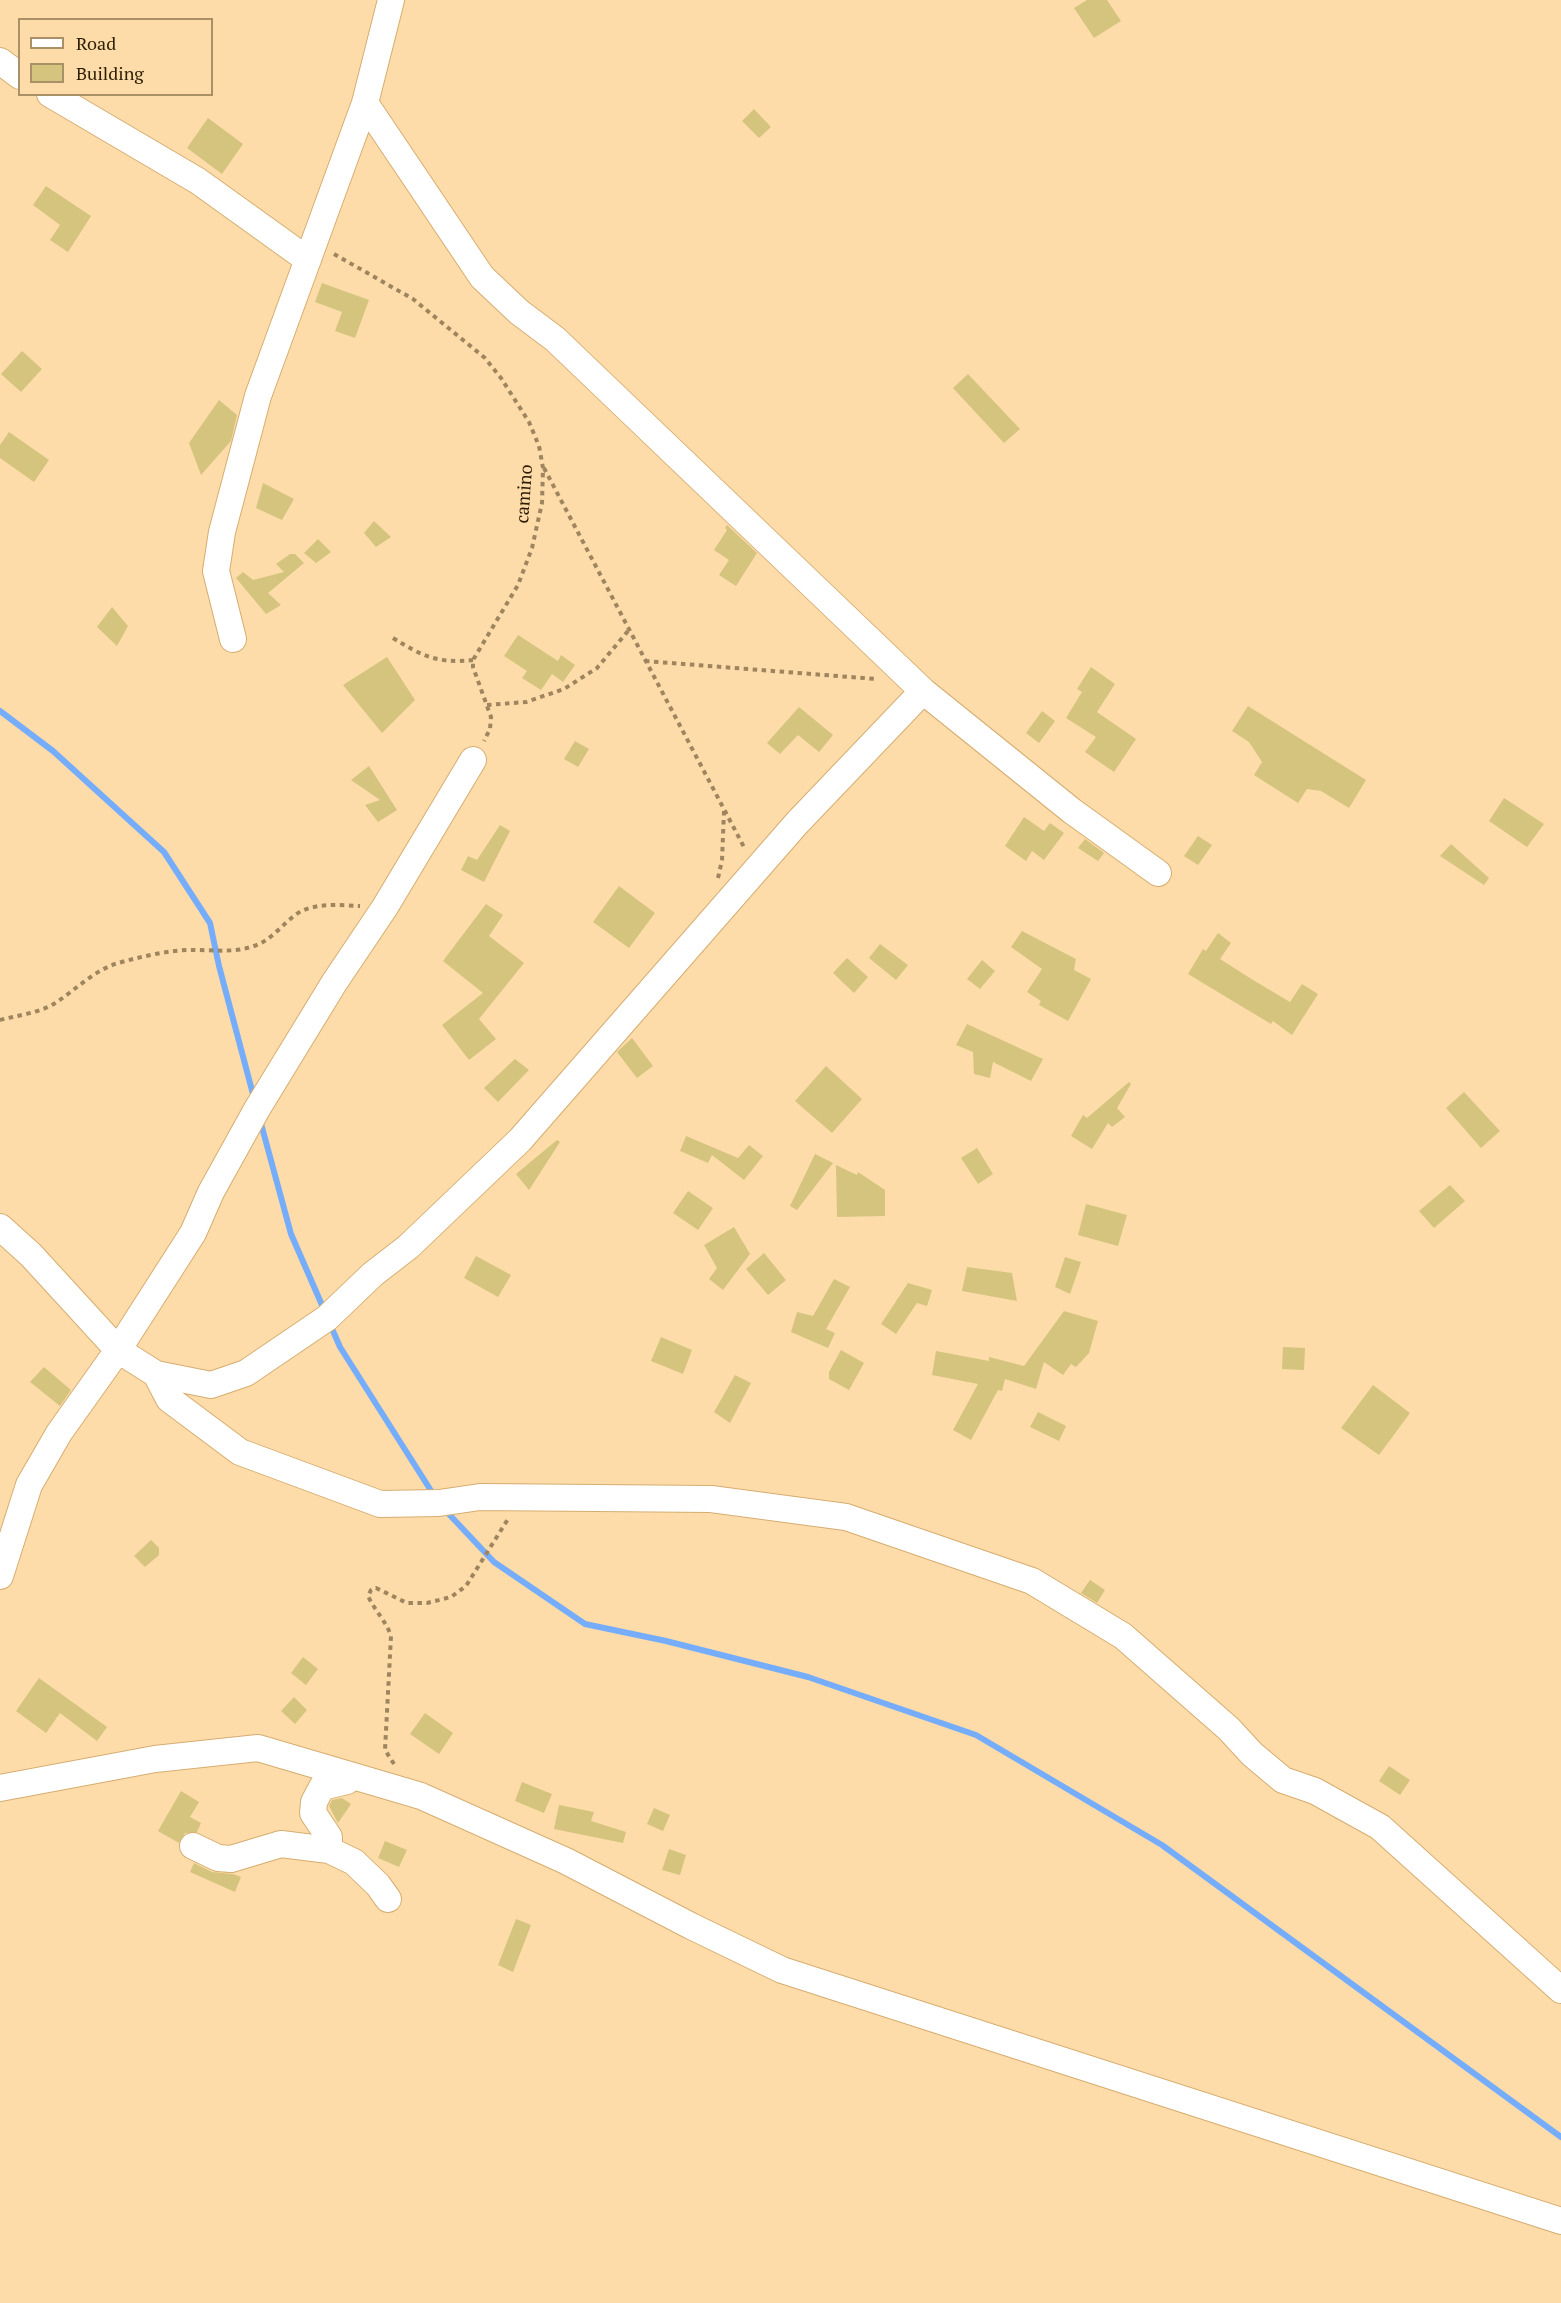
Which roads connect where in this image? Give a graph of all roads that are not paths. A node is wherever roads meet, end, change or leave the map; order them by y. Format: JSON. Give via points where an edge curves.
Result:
{"nodes":[{"id":1,"x":391,"y":0,"type":"edge"},
{"id":2,"x":0,"y":61,"type":"edge"},
{"id":3,"x":18,"y":74,"type":"edge"},
{"id":4,"x":53,"y":96,"type":"edge"},
{"id":5,"x":365,"y":103,"type":"junction"},
{"id":6,"x":311,"y":252,"type":"junction"},
{"id":7,"x":233,"y":639,"type":"dead end"},
{"id":8,"x":923,"y":691,"type":"junction"},
{"id":9,"x":473,"y":760,"type":"road end"},
{"id":10,"x":1158,"y":873,"type":"dead end"},
{"id":11,"x":0,"y":1227,"type":"edge"},
{"id":12,"x":118,"y":1350,"type":"junction"},
{"id":13,"x":156,"y":1374,"type":"junction"},
{"id":14,"x":0,"y":1576,"type":"edge"},
{"id":15,"x":353,"y":1776,"type":"junction"},
{"id":16,"x":0,"y":1788,"type":"edge"},
{"id":17,"x":193,"y":1846,"type":"dead end"},
{"id":18,"x":329,"y":1850,"type":"junction"},
{"id":19,"x":388,"y":1899,"type":"dead end"},
{"id":20,"x":1561,"y":1990,"type":"edge"},
{"id":21,"x":1561,"y":2221,"type":"edge"}],
"edges":[{"from":1,"to":5,"type":"street"},
{"from":2,"to":3,"type":"street"},
{"from":4,"to":6,"type":"street"},
{"from":5,"to":6,"type":"street"},
{"from":5,"to":8,"type":"street","via":[[482,277],[555,339]]},
{"from":6,"to":7,"type":"street","via":[[258,396],[222,531],[216,571]]},
{"from":8,"to":10,"type":"street","via":[[1072,811]]},
{"from":8,"to":13,"type":"street","via":[[797,823],[520,1140],[408,1247],[327,1318],[246,1373],[211,1386]]},
{"from":9,"to":12,"type":"street","via":[[263,1099],[211,1192],[193,1233]]},
{"from":11,"to":12,"type":"street"},
{"from":12,"to":13,"type":"street"},
{"from":12,"to":14,"type":"street","via":[[59,1433],[29,1485]]},
{"from":13,"to":20,"type":"street","via":[[169,1399],[240,1452],[380,1504],[439,1503],[480,1497],[711,1498],[846,1517],[1032,1581],[1123,1636],[1283,1780],[1316,1791],[1380,1827]]},
{"from":15,"to":16,"type":"street","via":[[258,1748],[155,1759]]},
{"from":15,"to":18,"type":"street","via":[[322,1787],[314,1802],[313,1813],[329,1837]]},
{"from":15,"to":21,"type":"street","via":[[421,1796],[566,1861],[782,1970]]},
{"from":17,"to":18,"type":"street","via":[[218,1858],[231,1859],[281,1844]]},
{"from":18,"to":19,"type":"street","via":[[354,1862]]}]}
